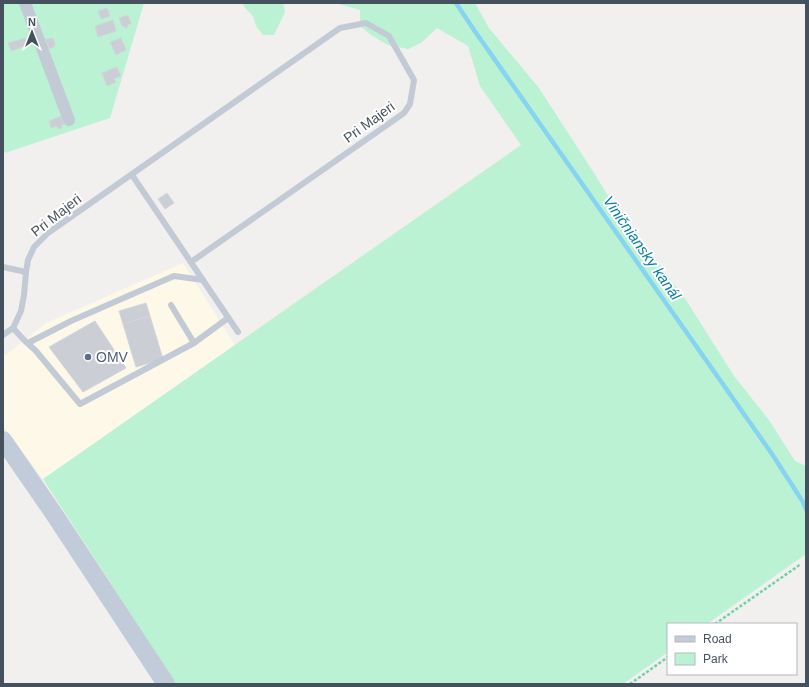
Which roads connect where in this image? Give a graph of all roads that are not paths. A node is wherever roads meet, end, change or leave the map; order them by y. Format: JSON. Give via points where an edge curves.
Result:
{"nodes":[{"id":1,"x":26,"y":3,"type":"edge"},
{"id":2,"x":70,"y":120,"type":"dead end"},
{"id":3,"x":132,"y":175,"type":"junction"},
{"id":4,"x":191,"y":262,"type":"junction"},
{"id":5,"x":3,"y":268,"type":"edge"},
{"id":6,"x":26,"y":272,"type":"junction"},
{"id":7,"x":203,"y":280,"type":"junction"},
{"id":8,"x":171,"y":305,"type":"dead end"},
{"id":9,"x":228,"y":318,"type":"junction"},
{"id":10,"x":13,"y":328,"type":"junction"},
{"id":11,"x":238,"y":332,"type":"dead end"},
{"id":12,"x":3,"y":335,"type":"edge"},
{"id":13,"x":28,"y":343,"type":"junction"},
{"id":14,"x":194,"y":343,"type":"junction"},
{"id":15,"x":3,"y":440,"type":"edge"},
{"id":16,"x":166,"y":684,"type":"edge"}],
"edges":[{"from":1,"to":2,"type":"street"},
{"from":3,"to":4,"type":"lane"},
{"from":3,"to":4,"type":"lane","name":"Pri Majeri","via":[[340,28],[366,23],[389,36],[414,80],[410,104],[404,113]]},
{"from":3,"to":6,"type":"lane","name":"Pri Majeri","via":[[48,233],[34,248]]},
{"from":4,"to":7,"type":"lane"},
{"from":5,"to":6,"type":"lane"},
{"from":6,"to":10,"type":"lane","name":"Pri Majeri","via":[[21,311]]},
{"from":7,"to":9,"type":"lane"},
{"from":7,"to":13,"type":"lane","via":[[174,276],[71,321]]},
{"from":8,"to":14,"type":"lane"},
{"from":9,"to":11,"type":"lane"},
{"from":9,"to":14,"type":"lane"},
{"from":10,"to":12,"type":"lane"},
{"from":10,"to":13,"type":"lane"},
{"from":13,"to":14,"type":"lane","via":[[80,404]]},
{"from":15,"to":16,"type":"main road"}]}
